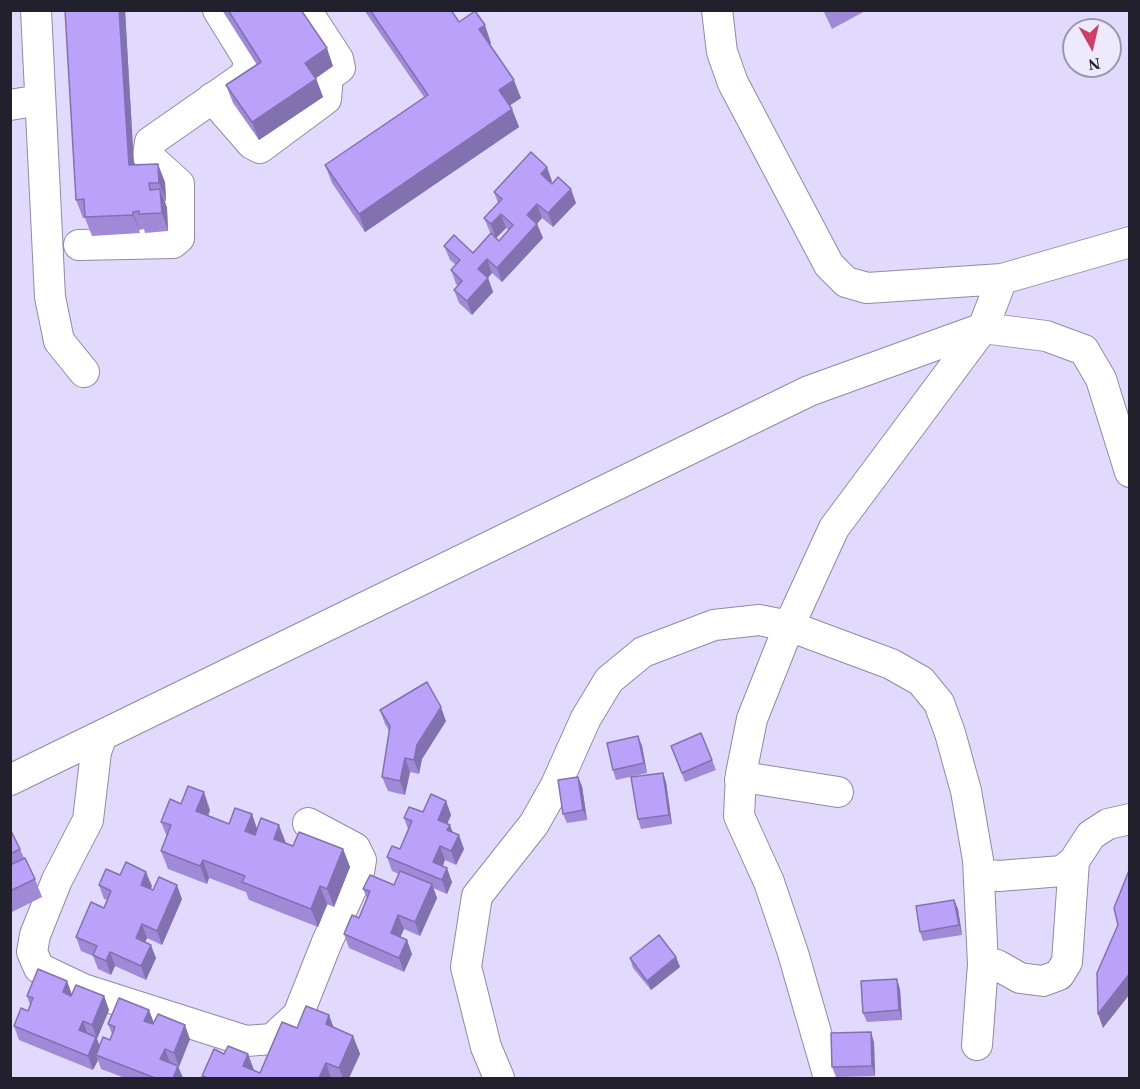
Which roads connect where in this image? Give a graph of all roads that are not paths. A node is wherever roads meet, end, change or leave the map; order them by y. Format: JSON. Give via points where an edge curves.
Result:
{"nodes":[{"id":1,"x":36,"y":10,"type":"edge"},
{"id":2,"x":218,"y":10,"type":"edge"},
{"id":3,"x":306,"y":10,"type":"edge"},
{"id":4,"x":717,"y":10,"type":"edge"},
{"id":5,"x":10,"y":87,"type":"edge"},
{"id":6,"x":40,"y":93,"type":"junction"},
{"id":7,"x":212,"y":98,"type":"junction"},
{"id":8,"x":10,"y":105,"type":"edge"},
{"id":9,"x":1130,"y":242,"type":"edge"},
{"id":10,"x":79,"y":245,"type":"dead end"},
{"id":11,"x":1002,"y":279,"type":"junction"},
{"id":12,"x":983,"y":328,"type":"junction"},
{"id":13,"x":84,"y":372,"type":"dead end"},
{"id":14,"x":1130,"y":472,"type":"edge"},
{"id":15,"x":789,"y":626,"type":"junction"},
{"id":16,"x":102,"y":735,"type":"junction"},
{"id":17,"x":10,"y":780,"type":"edge"},
{"id":18,"x":740,"y":780,"type":"junction"},
{"id":19,"x":838,"y":792,"type":"dead end"},
{"id":20,"x":1130,"y":819,"type":"edge"},
{"id":21,"x":308,"y":823,"type":"dead end"},
{"id":22,"x":1074,"y":861,"type":"junction"},
{"id":23,"x":979,"y":874,"type":"junction"},
{"id":24,"x":983,"y":964,"type":"junction"},
{"id":25,"x":977,"y":1045,"type":"dead end"},
{"id":26,"x":499,"y":1078,"type":"edge"},
{"id":27,"x":829,"y":1078,"type":"edge"}],
"edges":[{"from":1,"to":6,"type":"street"},
{"from":2,"to":7,"type":"street","via":[[249,60],[246,75]]},
{"from":3,"to":7,"type":"street","via":[[338,59],[340,68],[328,76],[326,99],[260,148],[252,144]]},
{"from":4,"to":11,"type":"street","via":[[722,52],[733,83],[829,265],[846,282],[867,288]]},
{"from":5,"to":6,"type":"street"},
{"from":6,"to":8,"type":"street"},
{"from":6,"to":13,"type":"street","via":[[50,297],[59,341]]},
{"from":7,"to":10,"type":"street","via":[[150,142],[148,156],[179,184],[179,238],[173,243]]},
{"from":9,"to":11,"type":"street"},
{"from":11,"to":12,"type":"street"},
{"from":12,"to":14,"type":"street","via":[[1046,336],[1084,350],[1101,379]]},
{"from":12,"to":15,"type":"street","via":[[834,528]]},
{"from":12,"to":16,"type":"street","via":[[809,391]]},
{"from":15,"to":18,"type":"street","via":[[752,719]]},
{"from":15,"to":23,"type":"street","via":[[891,664],[921,681],[939,703],[966,791]]},
{"from":15,"to":26,"type":"street","via":[[759,620],[714,625],[643,652],[609,680],[534,824],[477,896],[466,967],[486,1047]]},
{"from":16,"to":17,"type":"street"},
{"from":16,"to":21,"type":"street","via":[[87,820],[57,880],[32,952],[39,968],[83,989],[246,1041],[272,1039],[298,1015],[361,860],[355,848]]},
{"from":18,"to":19,"type":"street"},
{"from":18,"to":27,"type":"street","via":[[739,816],[769,882]]},
{"from":20,"to":22,"type":"street","via":[[1108,824],[1092,835]]},
{"from":22,"to":23,"type":"street","via":[[1062,871]]},
{"from":22,"to":24,"type":"street","via":[[1067,962],[1059,975],[1042,981],[1020,978],[997,965]]},
{"from":23,"to":24,"type":"street"},
{"from":24,"to":25,"type":"street"}]}
